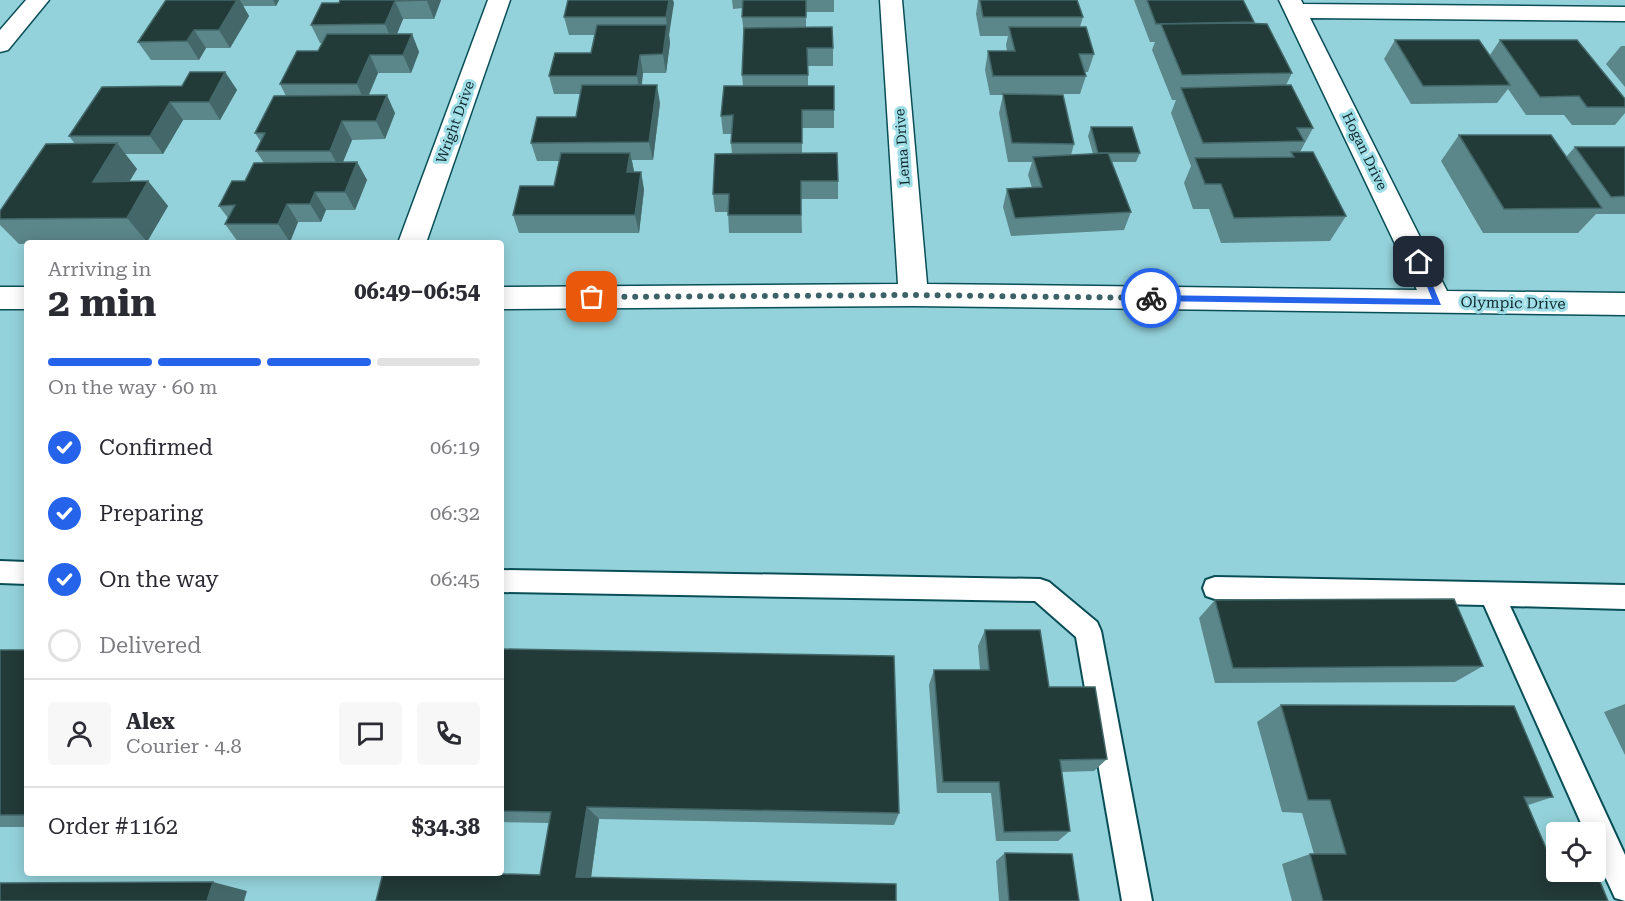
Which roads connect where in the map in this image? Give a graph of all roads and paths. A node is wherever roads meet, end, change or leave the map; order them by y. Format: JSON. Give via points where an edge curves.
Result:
{"nodes":[{"id":1,"x":38,"y":0,"type":"edge"},
{"id":2,"x":499,"y":0,"type":"edge"},
{"id":3,"x":891,"y":0,"type":"edge"},
{"id":4,"x":1292,"y":5,"type":"edge"},
{"id":5,"x":1625,"y":14,"type":"edge"},
{"id":6,"x":0,"y":45,"type":"edge"},
{"id":7,"x":413,"y":240,"type":"edge"},
{"id":8,"x":913,"y":295,"type":"junction"},
{"id":9,"x":0,"y":298,"type":"edge"},
{"id":10,"x":24,"y":298,"type":"edge"},
{"id":11,"x":504,"y":298,"type":"edge"},
{"id":12,"x":1438,"y":303,"type":"junction"},
{"id":13,"x":1625,"y":304,"type":"edge"},
{"id":14,"x":0,"y":572,"type":"edge"},
{"id":15,"x":24,"y":573,"type":"edge"},
{"id":16,"x":504,"y":581,"type":"edge"},
{"id":17,"x":1215,"y":588,"type":"dead end"},
{"id":18,"x":1492,"y":595,"type":"junction"},
{"id":19,"x":1625,"y":597,"type":"edge"},
{"id":20,"x":1625,"y":888,"type":"edge"},
{"id":21,"x":1137,"y":901,"type":"edge"}],
"edges":[{"from":1,"to":6,"type":"street"},
{"from":2,"to":7,"type":"street","name":"Wright Drive"},
{"from":3,"to":8,"type":"street","name":"Lema Drive"},
{"from":4,"to":5,"type":"street"},
{"from":4,"to":12,"type":"street","name":"Hogan Drive"},
{"from":8,"to":11,"type":"street","name":"Olympic Drive"},
{"from":8,"to":12,"type":"street","name":"Olympic Drive"},
{"from":9,"to":10,"type":"street"},
{"from":12,"to":13,"type":"street","name":"Olympic Drive"},
{"from":14,"to":15,"type":"lane"},
{"from":16,"to":21,"type":"lane","via":[[1040,590],[1088,631]]},
{"from":17,"to":18,"type":"lane"},
{"from":18,"to":19,"type":"lane"},
{"from":18,"to":20,"type":"lane"}]}
